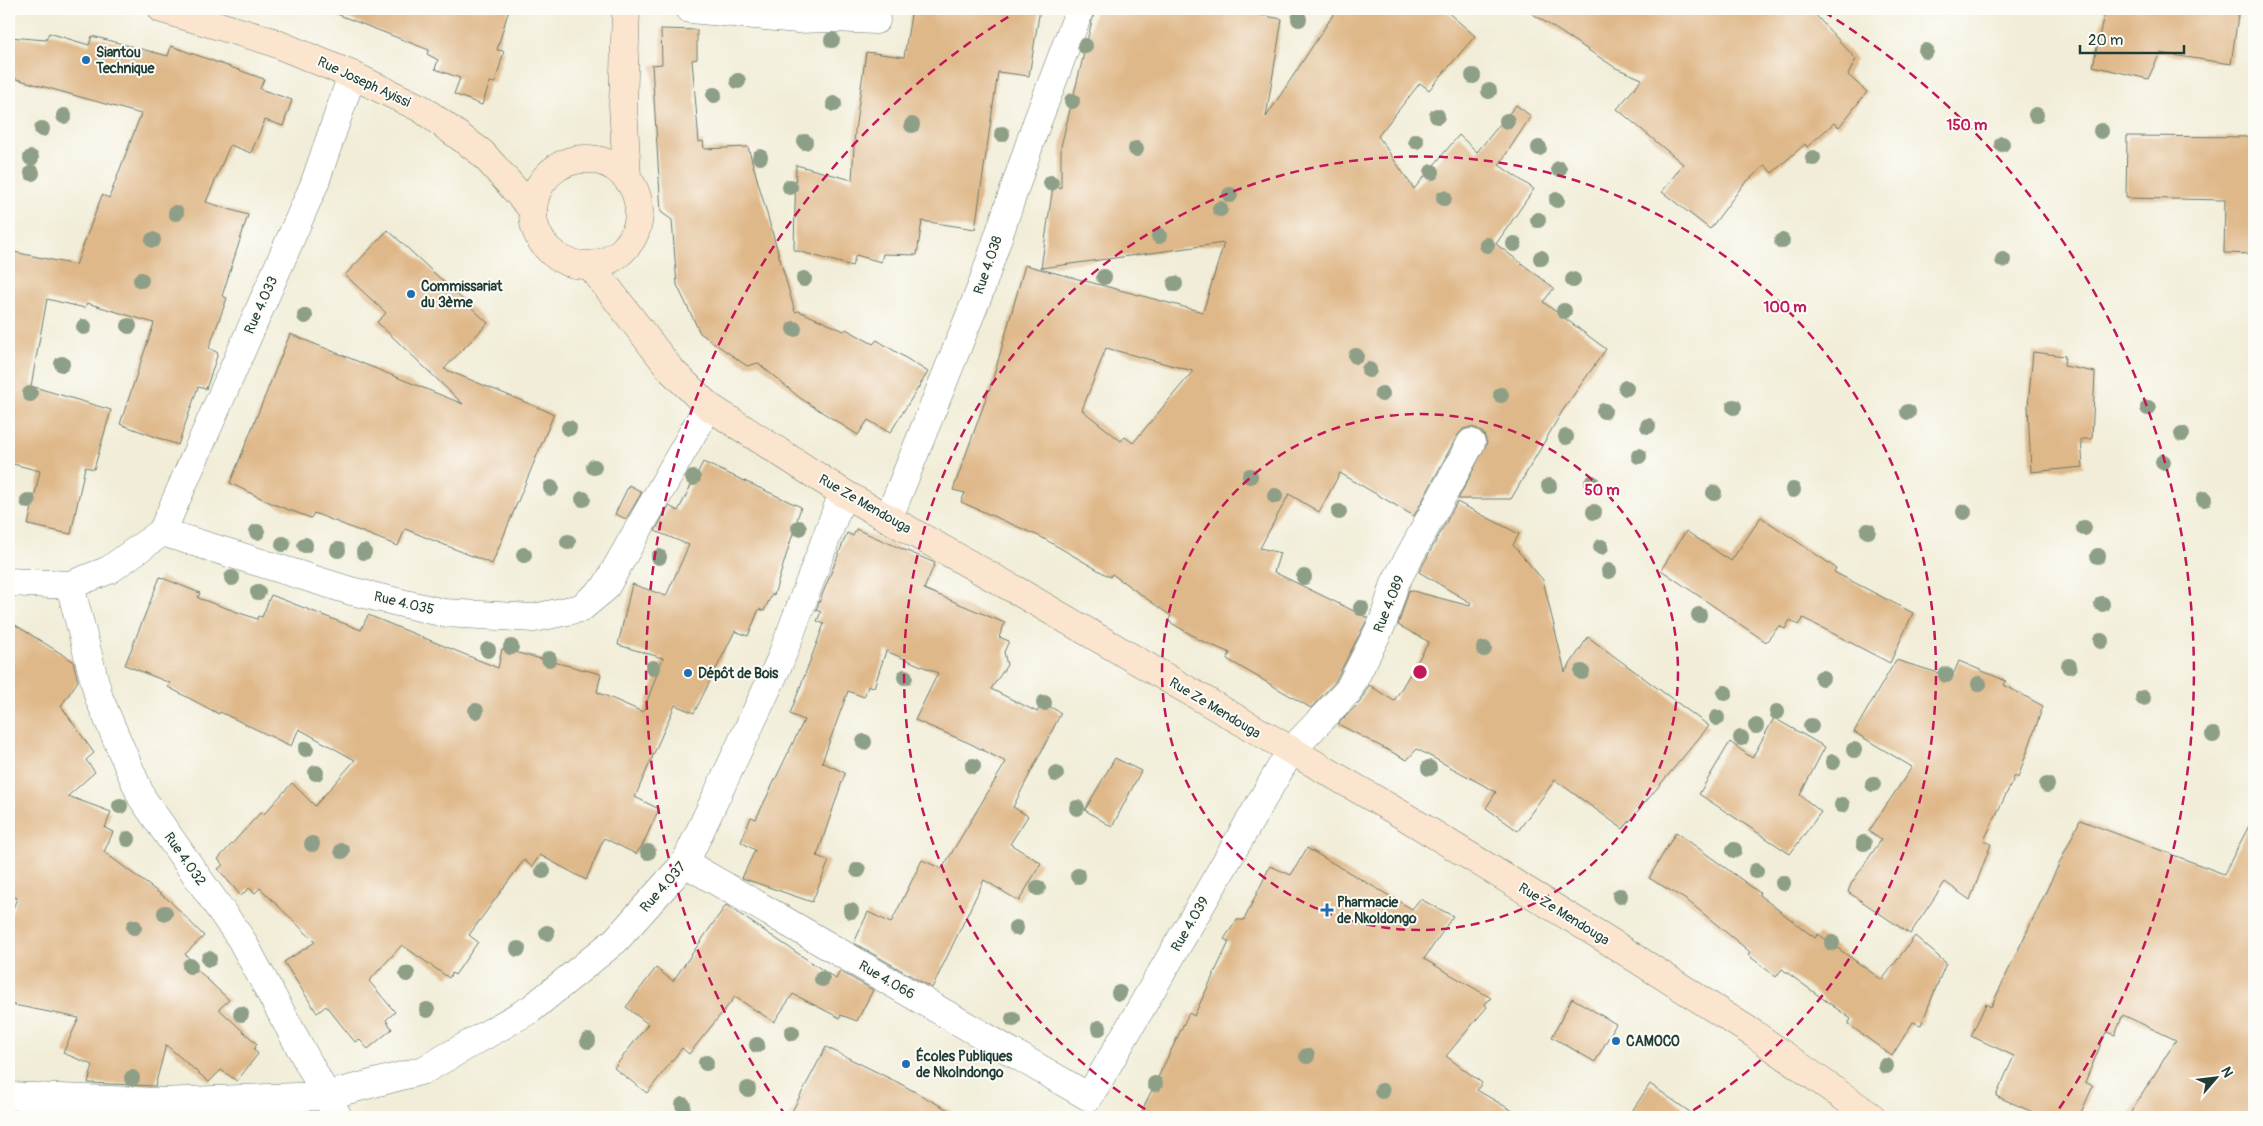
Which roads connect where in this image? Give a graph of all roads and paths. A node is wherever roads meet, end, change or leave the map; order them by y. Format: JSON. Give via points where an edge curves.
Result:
{"nodes":[{"id":1,"x":162,"y":9,"type":"edge"},
{"id":2,"x":626,"y":9,"type":"edge"},
{"id":3,"x":690,"y":9,"type":"edge"},
{"id":4,"x":1080,"y":9,"type":"edge"},
{"id":5,"x":876,"y":20,"type":"dead end"},
{"id":6,"x":352,"y":75,"type":"junction"},
{"id":7,"x":623,"y":105,"type":"junction"},
{"id":8,"x":592,"y":159,"type":"junction"},
{"id":9,"x":627,"y":177,"type":"junction"},
{"id":10,"x":533,"y":210,"type":"junction"},
{"id":11,"x":590,"y":265,"type":"junction"},
{"id":12,"x":708,"y":406,"type":"junction"},
{"id":13,"x":1471,"y":444,"type":"dead end"},
{"id":14,"x":843,"y":493,"type":"junction"},
{"id":15,"x":889,"y":518,"type":"junction"},
{"id":16,"x":162,"y":532,"type":"junction"},
{"id":17,"x":9,"y":582,"type":"edge"},
{"id":18,"x":70,"y":585,"type":"junction"},
{"id":19,"x":1290,"y":752,"type":"junction"},
{"id":20,"x":685,"y":863,"type":"junction"},
{"id":21,"x":9,"y":1096,"type":"edge"},
{"id":22,"x":1089,"y":1097,"type":"joint"},
{"id":23,"x":332,"y":1106,"type":"edge"},
{"id":24,"x":1872,"y":1117,"type":"edge"}],
"edges":[{"from":1,"to":6,"type":"main road","name":"Rue Joseph Ayissi","via":[[270,41]]},
{"from":2,"to":7,"type":"main road"},
{"from":3,"to":5,"type":"street","via":[[798,19]]},
{"from":4,"to":15,"type":"street","name":"Rue 4.038","via":[[980,288]]},
{"from":6,"to":10,"type":"main road","name":"Rue Joseph Ayissi","via":[[422,109],[475,148]]},
{"from":6,"to":16,"type":"street","name":"Rue 4.033","via":[[314,185]]},
{"from":7,"to":8,"type":"main road"},
{"from":7,"to":9,"type":"main road"},
{"from":8,"to":9,"type":"main road","via":[[611,165]]},
{"from":8,"to":10,"type":"main road","via":[[578,159],[551,171],[535,196]]},
{"from":9,"to":11,"type":"main road","via":[[638,201],[635,233],[624,249],[608,260]]},
{"from":10,"to":11,"type":"main road","via":[[535,225],[549,250],[561,259]]},
{"from":11,"to":12,"type":"main road","name":"Rue Ze Mendouga","via":[[671,370]]},
{"from":12,"to":14,"type":"main road","name":"Rue Ze Mendouga"},
{"from":12,"to":16,"type":"street","name":"Rue 4.035","via":[[606,588],[582,608],[534,618],[444,613],[351,592]]},
{"from":13,"to":19,"type":"street","name":"Rue 4.089","via":[[1395,583],[1382,622],[1348,691]]},
{"from":14,"to":15,"type":"main road","name":"Rue Ze Mendouga"},
{"from":14,"to":20,"type":"street","name":"Rue 4.037","via":[[780,661]]},
{"from":15,"to":19,"type":"main road","name":"Rue Ze Mendouga"},
{"from":16,"to":18,"type":"street","via":[[109,570]]},
{"from":17,"to":18,"type":"street"},
{"from":18,"to":23,"type":"street","name":"Rue 4.032","via":[[99,698],[142,798],[241,939]]},
{"from":19,"to":22,"type":"street","name":"Rue 4.039"},
{"from":19,"to":24,"type":"main road","name":"Rue Ze Mendouga","via":[[1404,816],[1612,943],[1754,1034]]},
{"from":20,"to":22,"type":"street","name":"Rue 4.066"},
{"from":20,"to":23,"type":"street","name":"Rue 4.037","via":[[616,940],[531,1008],[424,1070]]},
{"from":21,"to":23,"type":"street","name":"Rue 4.037"}]}
